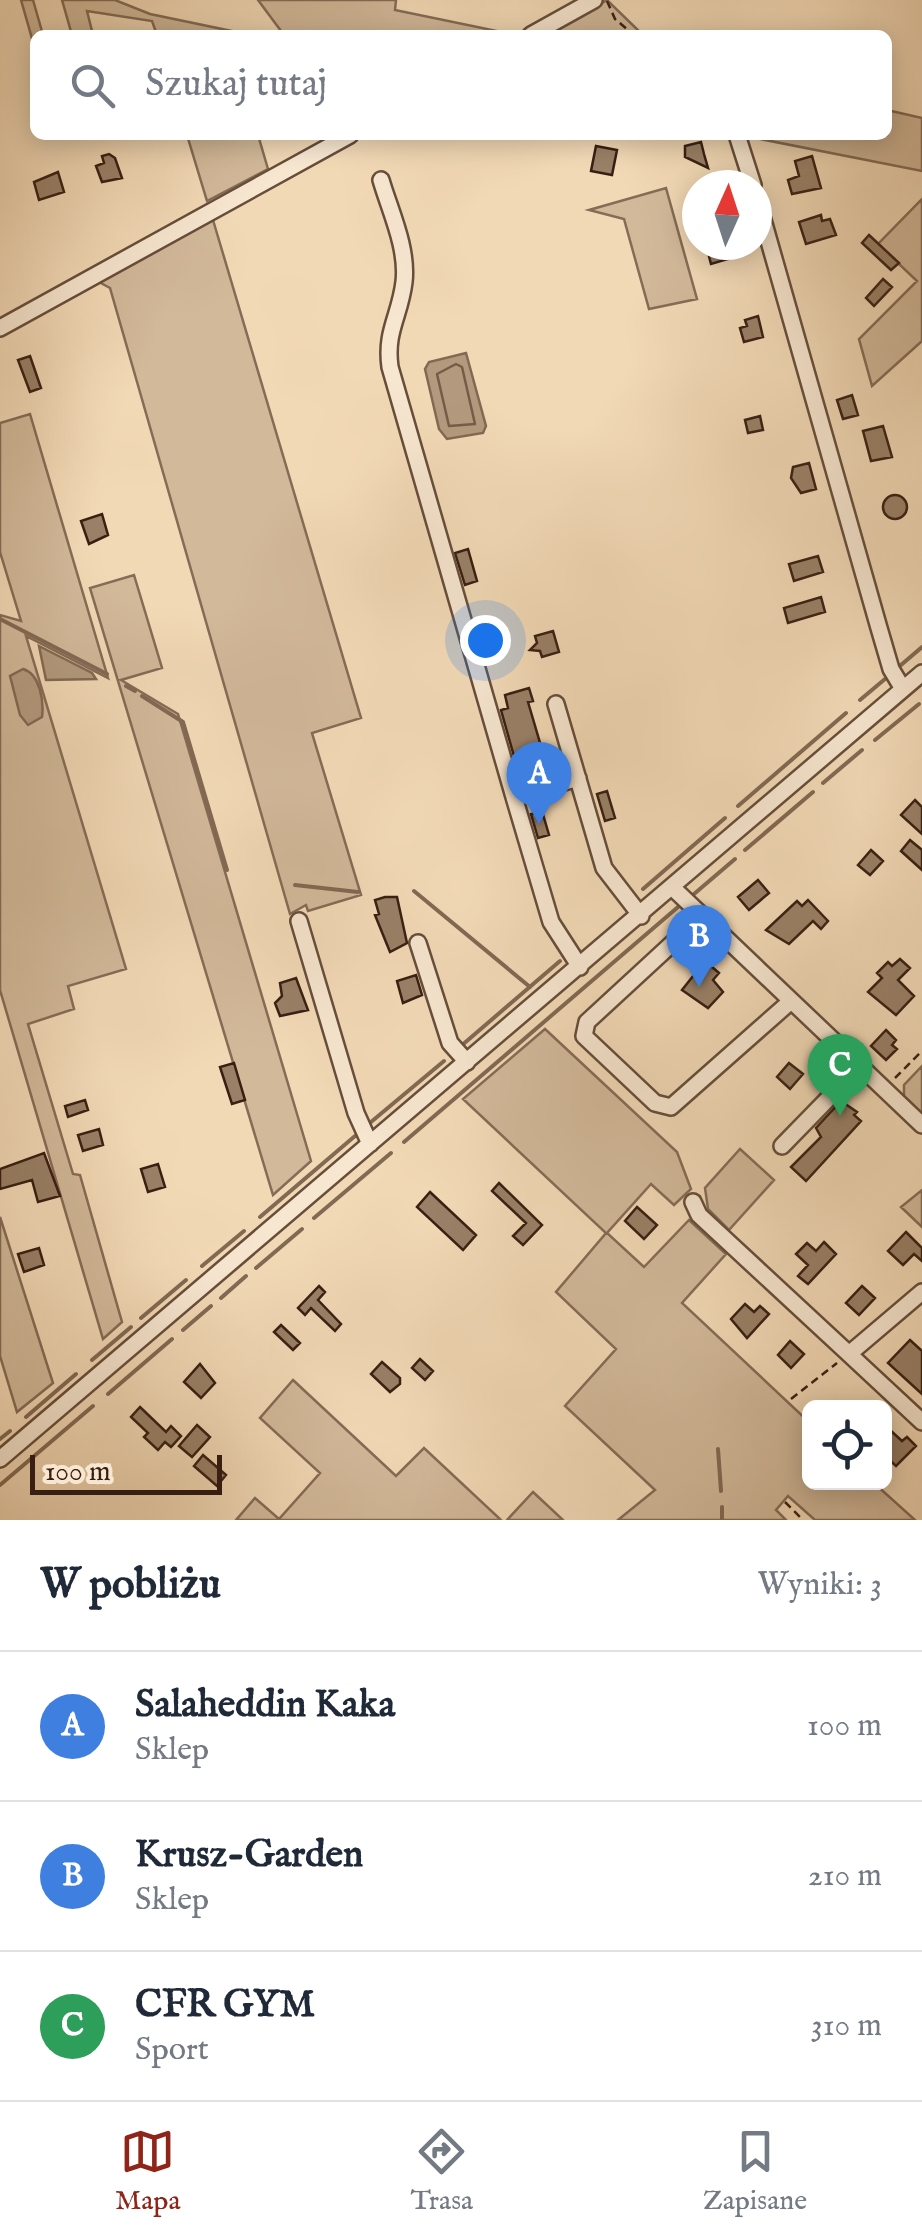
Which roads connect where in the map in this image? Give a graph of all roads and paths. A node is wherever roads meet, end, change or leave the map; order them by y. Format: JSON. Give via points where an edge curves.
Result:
{"nodes":[{"id":1,"x":594,"y":0,"type":"edge"},
{"id":2,"x":607,"y":0,"type":"edge"},
{"id":3,"x":540,"y":30,"type":"edge"},
{"id":4,"x":628,"y":30,"type":"edge"},
{"id":5,"x":341,"y":140,"type":"edge"},
{"id":6,"x":739,"y":140,"type":"edge"},
{"id":7,"x":748,"y":170,"type":"edge"},
{"id":8,"x":381,"y":180,"type":"dead end"},
{"id":9,"x":772,"y":252,"type":"edge"},
{"id":10,"x":0,"y":328,"type":"edge"},
{"id":11,"x":922,"y":673,"type":"edge"},
{"id":12,"x":904,"y":689,"type":"junction"},
{"id":13,"x":556,"y":704,"type":"dead end"},
{"id":14,"x":578,"y":778,"type":"junction"},
{"id":15,"x":514,"y":797,"type":"junction"},
{"id":16,"x":674,"y":889,"type":"junction"},
{"id":17,"x":642,"y":916,"type":"junction"},
{"id":18,"x":702,"y":916,"type":"junction"},
{"id":19,"x":298,"y":921,"type":"dead end"},
{"id":20,"x":418,"y":943,"type":"dead end"},
{"id":21,"x":580,"y":967,"type":"junction"},
{"id":22,"x":792,"y":1001,"type":"junction"},
{"id":23,"x":922,"y":1051,"type":"edge"},
{"id":24,"x":466,"y":1062,"type":"junction"},
{"id":25,"x":860,"y":1066,"type":"junction"},
{"id":26,"x":884,"y":1088,"type":"junction"},
{"id":27,"x":922,"y":1125,"type":"edge"},
{"id":28,"x":370,"y":1144,"type":"junction"},
{"id":29,"x":782,"y":1146,"type":"dead end"},
{"id":30,"x":693,"y":1202,"type":"dead end"},
{"id":31,"x":922,"y":1292,"type":"edge"},
{"id":32,"x":849,"y":1354,"type":"junction"},
{"id":33,"x":790,"y":1399,"type":"dead end"},
{"id":34,"x":922,"y":1422,"type":"edge"},
{"id":35,"x":0,"y":1459,"type":"edge"},
{"id":36,"x":784,"y":1502,"type":"dead end"},
{"id":37,"x":803,"y":1520,"type":"edge"}],
"edges":[{"from":1,"to":3,"type":"street"},
{"from":2,"to":4,"type":"path"},
{"from":5,"to":10,"type":"street"},
{"from":6,"to":7,"type":"street"},
{"from":8,"to":15,"type":"street","via":[[405,279],[388,330],[390,368]]},
{"from":9,"to":12,"type":"street","via":[[883,642]]},
{"from":11,"to":12,"type":"street"},
{"from":12,"to":16,"type":"street"},
{"from":13,"to":14,"type":"street"},
{"from":14,"to":15,"type":"street"},
{"from":14,"to":17,"type":"street","via":[[604,868]]},
{"from":15,"to":21,"type":"street","via":[[552,922]]},
{"from":16,"to":17,"type":"street"},
{"from":16,"to":18,"type":"street"},
{"from":17,"to":21,"type":"street"},
{"from":18,"to":22,"type":"street"},
{"from":18,"to":22,"type":"street","via":[[587,1022],[584,1036],[655,1103],[671,1107]]},
{"from":19,"to":28,"type":"street"},
{"from":20,"to":24,"type":"street","via":[[450,1043]]},
{"from":21,"to":24,"type":"street"},
{"from":22,"to":25,"type":"street"},
{"from":23,"to":26,"type":"path"},
{"from":24,"to":28,"type":"street"},
{"from":25,"to":26,"type":"street"},
{"from":25,"to":29,"type":"street"},
{"from":26,"to":27,"type":"street"},
{"from":28,"to":35,"type":"street"},
{"from":30,"to":32,"type":"street"},
{"from":31,"to":32,"type":"street"},
{"from":32,"to":33,"type":"path"},
{"from":32,"to":34,"type":"street"},
{"from":36,"to":37,"type":"path"}]}
